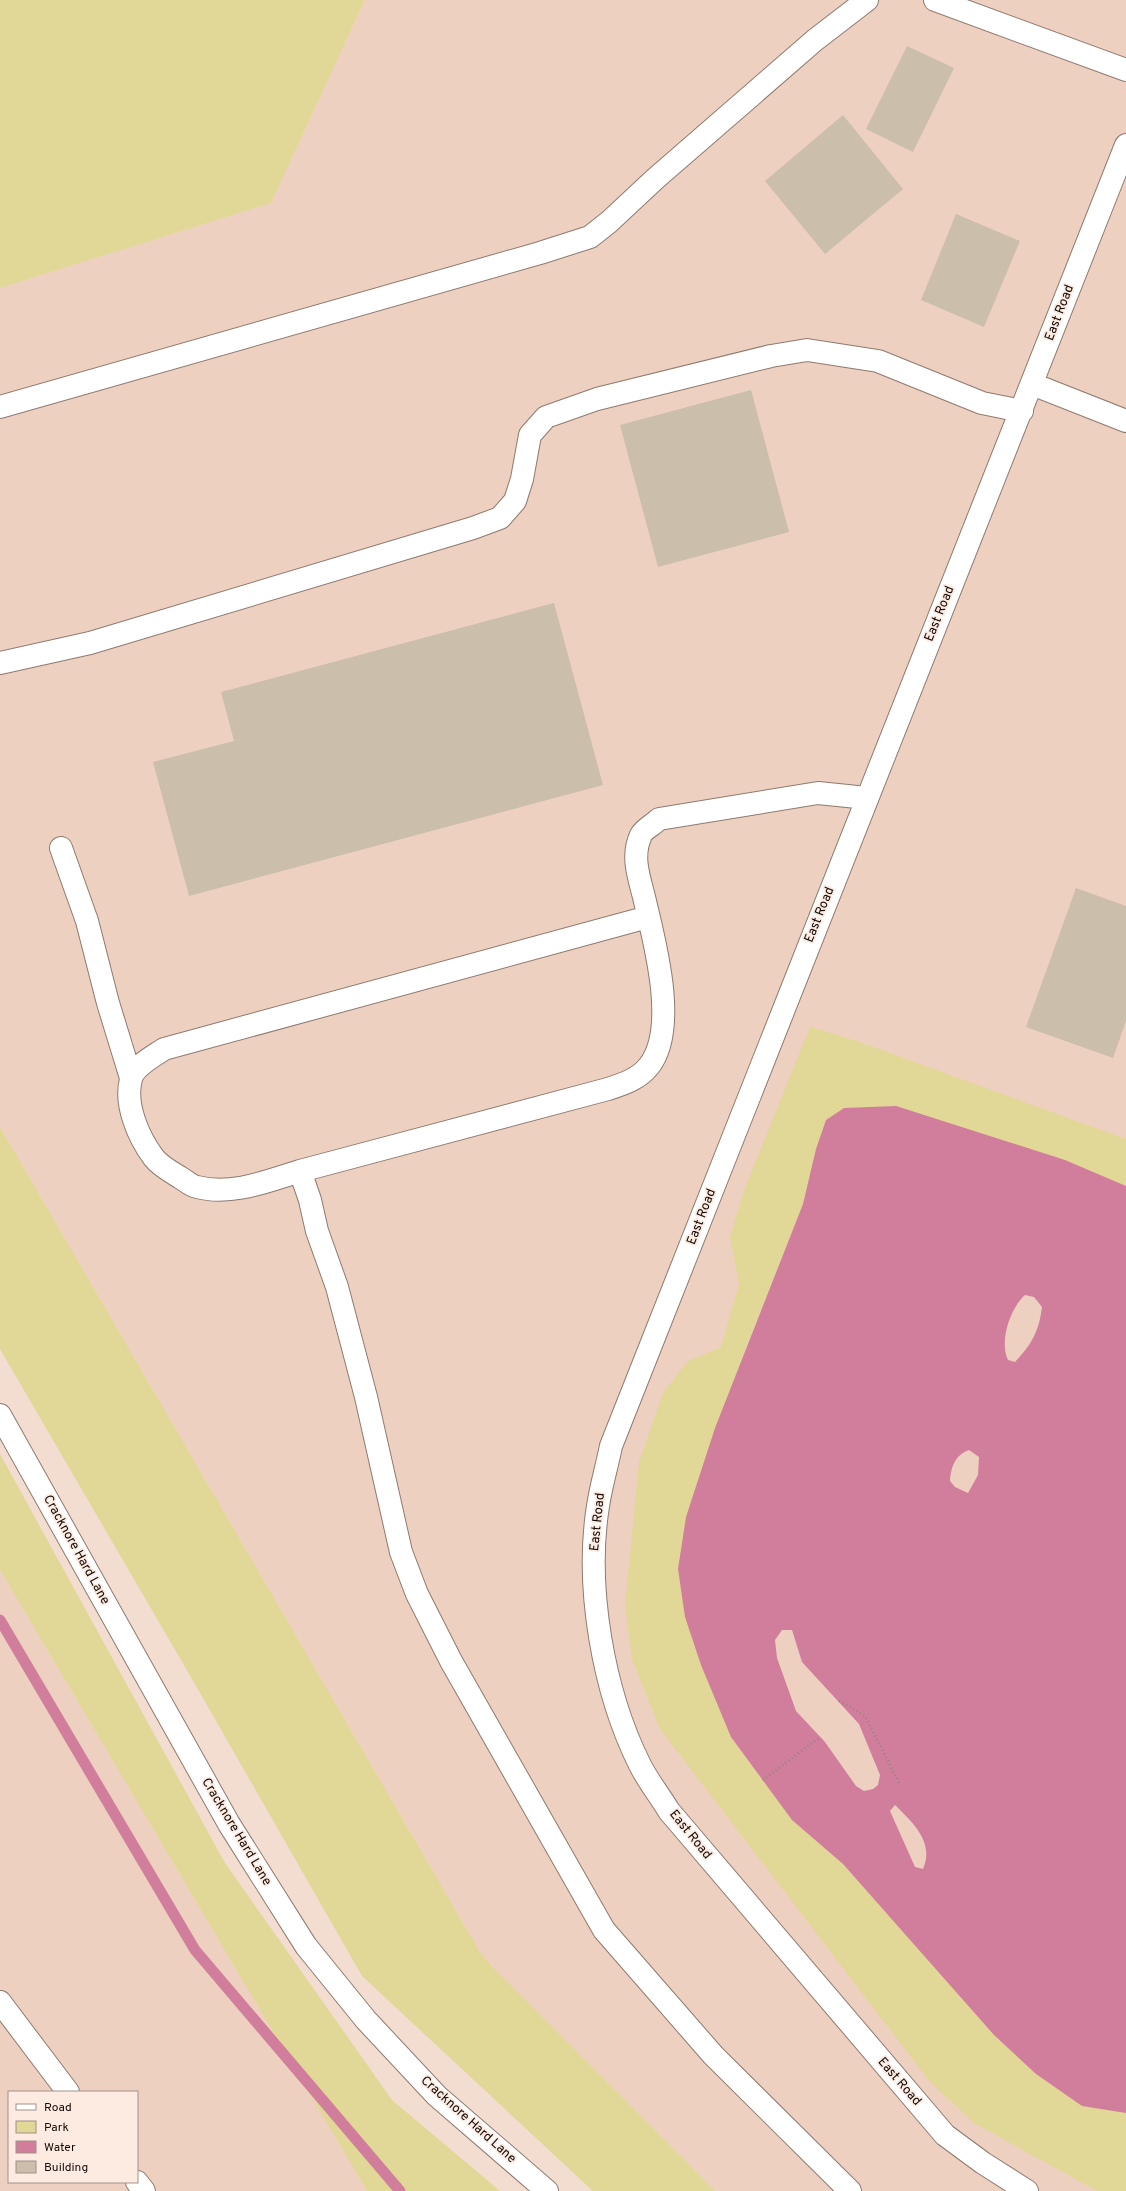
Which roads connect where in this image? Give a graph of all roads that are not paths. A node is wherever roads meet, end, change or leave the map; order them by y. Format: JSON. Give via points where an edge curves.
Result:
{"nodes":[{"id":1,"x":867,"y":0,"type":"edge"},
{"id":2,"x":935,"y":0,"type":"edge"},
{"id":3,"x":1126,"y":70,"type":"edge"},
{"id":4,"x":1126,"y":145,"type":"edge"},
{"id":5,"x":1032,"y":384,"type":"junction"},
{"id":6,"x":0,"y":407,"type":"edge"},
{"id":7,"x":1022,"y":412,"type":"junction"},
{"id":8,"x":1126,"y":422,"type":"edge"},
{"id":9,"x":0,"y":663,"type":"edge"},
{"id":10,"x":867,"y":798,"type":"junction"},
{"id":11,"x":61,"y":848,"type":"dead end"},
{"id":12,"x":648,"y":917,"type":"junction"},
{"id":13,"x":131,"y":1078,"type":"junction"},
{"id":14,"x":300,"y":1171,"type":"junction"},
{"id":15,"x":0,"y":1415,"type":"edge"},
{"id":16,"x":0,"y":2002,"type":"edge"},
{"id":17,"x":67,"y":2091,"type":"edge"},
{"id":18,"x":138,"y":2183,"type":"edge"},
{"id":19,"x":144,"y":2191,"type":"edge"},
{"id":20,"x":548,"y":2191,"type":"edge"},
{"id":21,"x":850,"y":2191,"type":"edge"},
{"id":22,"x":1027,"y":2191,"type":"edge"}],
"edges":[{"from":1,"to":6,"type":"lane","via":[[815,40],[590,236],[540,253]]},
{"from":2,"to":3,"type":"lane"},
{"from":4,"to":5,"type":"lane","name":"East Road"},
{"from":5,"to":7,"type":"lane","name":"East Road"},
{"from":5,"to":8,"type":"lane"},
{"from":7,"to":9,"type":"lane","via":[[982,402],[878,361],[807,350],[771,356],[597,398],[546,417],[530,435],[522,480],[515,501],[500,518],[90,643]]},
{"from":7,"to":10,"type":"lane","name":"East Road"},
{"from":10,"to":12,"type":"lane","via":[[818,793],[659,820],[641,834],[635,863]]},
{"from":10,"to":22,"type":"lane","name":"East Road","via":[[611,1446],[598,1506],[594,1562],[597,1629],[614,1701],[640,1765],[669,1811],[945,2135]]},
{"from":11,"to":13,"type":"lane","via":[[87,921]]},
{"from":12,"to":13,"type":"lane","via":[[164,1049],[143,1063]]},
{"from":12,"to":14,"type":"lane","via":[[659,965],[664,1006],[658,1050],[649,1066],[633,1080],[608,1089]]},
{"from":13,"to":14,"type":"lane","via":[[129,1097],[136,1128],[155,1159],[195,1187],[230,1189]]},
{"from":14,"to":21,"type":"lane","via":[[317,1231],[337,1286],[366,1397],[401,1552],[417,1594],[451,1661],[604,1930],[713,2055]]},
{"from":15,"to":20,"type":"lane","name":"Cracknore Hard Lane","via":[[229,1824],[306,1946],[366,2020],[437,2096]]},
{"from":16,"to":17,"type":"lane"},
{"from":18,"to":19,"type":"lane"}]}
